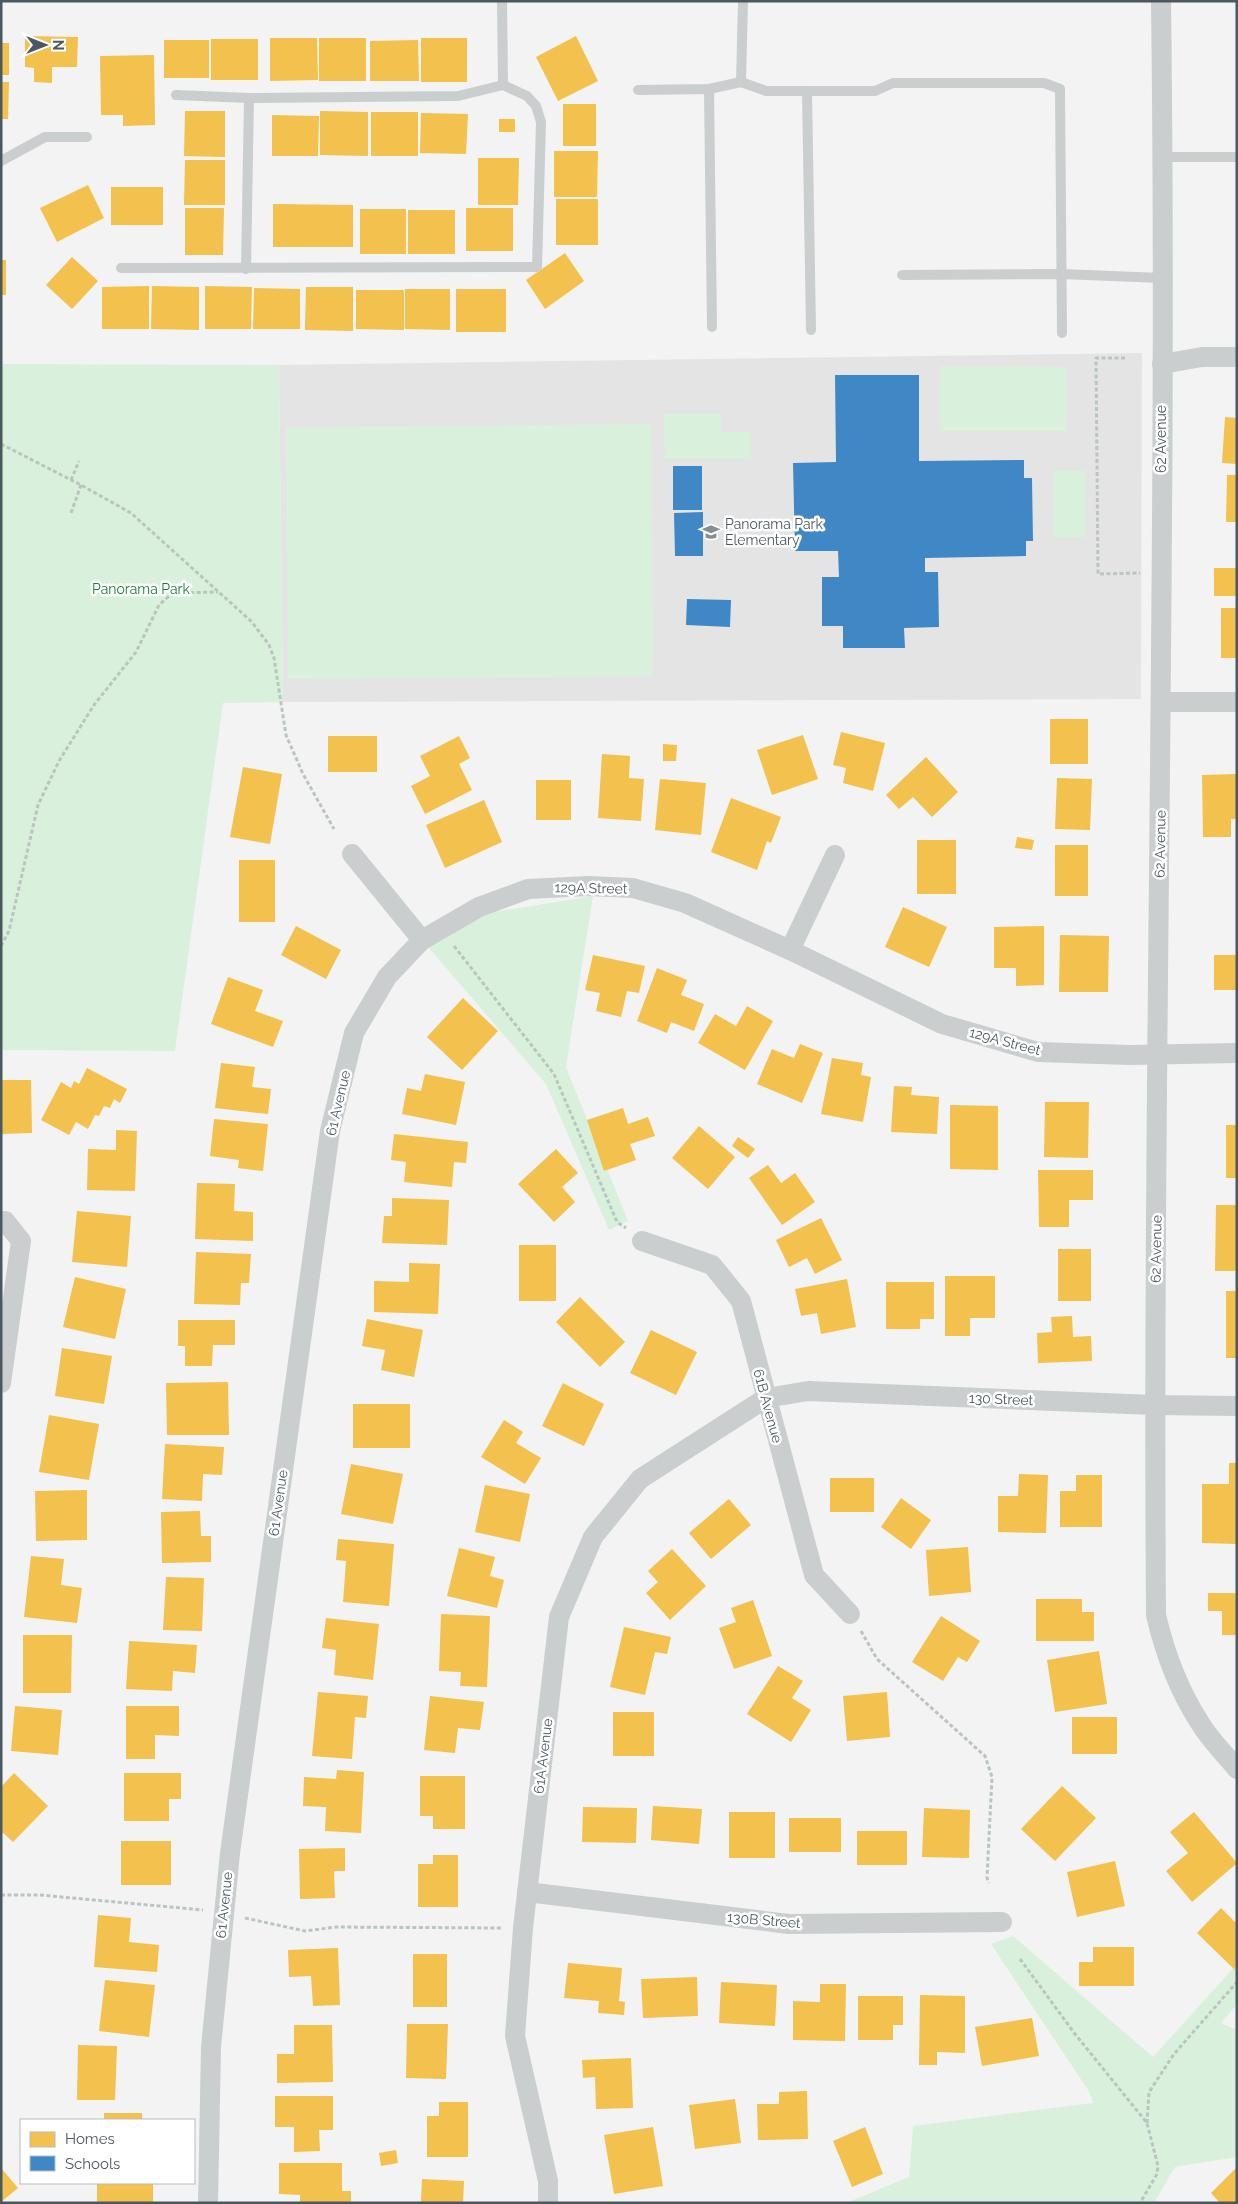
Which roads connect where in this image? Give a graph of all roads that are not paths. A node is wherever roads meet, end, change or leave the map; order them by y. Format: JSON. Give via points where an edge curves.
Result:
{"nodes":[{"id":1,"x":502,"y":1,"type":"edge"},
{"id":2,"x":743,"y":1,"type":"edge"},
{"id":3,"x":1161,"y":1,"type":"edge"},
{"id":4,"x":741,"y":82,"type":"junction"},
{"id":5,"x":503,"y":86,"type":"junction"},
{"id":6,"x":709,"y":89,"type":"junction"},
{"id":7,"x":638,"y":90,"type":"dead end"},
{"id":8,"x":807,"y":92,"type":"junction"},
{"id":9,"x":176,"y":95,"type":"dead end"},
{"id":10,"x":248,"y":98,"type":"junction"},
{"id":11,"x":87,"y":137,"type":"dead end"},
{"id":12,"x":1162,"y":156,"type":"junction"},
{"id":13,"x":1237,"y":157,"type":"edge"},
{"id":14,"x":1,"y":161,"type":"edge"},
{"id":15,"x":121,"y":268,"type":"dead end"},
{"id":16,"x":246,"y":269,"type":"junction"},
{"id":17,"x":1061,"y":274,"type":"junction"},
{"id":18,"x":902,"y":275,"type":"dead end"},
{"id":19,"x":1162,"y":278,"type":"junction"},
{"id":20,"x":712,"y":327,"type":"dead end"},
{"id":21,"x":811,"y":330,"type":"dead end"},
{"id":22,"x":1062,"y":333,"type":"dead end"},
{"id":23,"x":1237,"y":357,"type":"edge"},
{"id":24,"x":1162,"y":364,"type":"junction"},
{"id":25,"x":1162,"y":702,"type":"junction"},
{"id":26,"x":1237,"y":702,"type":"edge"},
{"id":27,"x":352,"y":854,"type":"dead end"},
{"id":28,"x":835,"y":855,"type":"dead end"},
{"id":29,"x":422,"y":940,"type":"junction"},
{"id":30,"x":790,"y":950,"type":"junction"},
{"id":31,"x":1237,"y":1053,"type":"edge"},
{"id":32,"x":1158,"y":1054,"type":"junction"},
{"id":33,"x":3,"y":1221,"type":"edge"},
{"id":34,"x":642,"y":1241,"type":"road end"},
{"id":35,"x":1,"y":1383,"type":"edge"},
{"id":36,"x":766,"y":1398,"type":"junction"},
{"id":37,"x":1154,"y":1405,"type":"junction"},
{"id":38,"x":1237,"y":1406,"type":"edge"},
{"id":39,"x":850,"y":1614,"type":"road end"},
{"id":40,"x":1237,"y":1769,"type":"edge"},
{"id":41,"x":527,"y":1892,"type":"junction"},
{"id":42,"x":1002,"y":1922,"type":"dead end"},
{"id":43,"x":208,"y":2203,"type":"edge"},
{"id":44,"x":548,"y":2203,"type":"edge"}],
"edges":[{"from":1,"to":5,"type":"lane"},
{"from":2,"to":4,"type":"lane"},
{"from":3,"to":12,"type":"street","name":"62 Avenue"},
{"from":4,"to":6,"type":"lane"},
{"from":4,"to":8,"type":"lane","via":[[766,91]]},
{"from":5,"to":10,"type":"lane","via":[[458,96]]},
{"from":5,"to":16,"type":"lane","via":[[527,96],[536,106],[541,122],[537,267]]},
{"from":6,"to":7,"type":"lane"},
{"from":6,"to":20,"type":"lane"},
{"from":8,"to":17,"type":"lane","via":[[875,91],[893,83],[1044,83],[1060,89]]},
{"from":8,"to":21,"type":"lane"},
{"from":9,"to":10,"type":"lane"},
{"from":10,"to":16,"type":"lane"},
{"from":11,"to":14,"type":"lane","via":[[45,137]]},
{"from":12,"to":13,"type":"lane"},
{"from":12,"to":19,"type":"street","name":"62 Avenue"},
{"from":15,"to":16,"type":"lane"},
{"from":17,"to":18,"type":"lane"},
{"from":17,"to":19,"type":"lane"},
{"from":17,"to":22,"type":"lane"},
{"from":19,"to":24,"type":"street","name":"62 Avenue"},
{"from":23,"to":24,"type":"street","via":[[1202,357]]},
{"from":24,"to":25,"type":"street","name":"62 Avenue"},
{"from":25,"to":26,"type":"street"},
{"from":25,"to":32,"type":"street","name":"62 Avenue"},
{"from":27,"to":29,"type":"street"},
{"from":28,"to":30,"type":"street"},
{"from":29,"to":30,"type":"street","name":"129A Street","via":[[479,907],[528,889],[588,886],[633,888],[685,903]]},
{"from":29,"to":43,"type":"street","name":"61 Avenue","via":[[387,977],[354,1033],[330,1131],[230,1853],[210,2047]]},
{"from":30,"to":32,"type":"street","name":"129A Street","via":[[942,1024],[1038,1052]]},
{"from":31,"to":32,"type":"street","name":"129A Street"},
{"from":32,"to":37,"type":"street","name":"62 Avenue"},
{"from":33,"to":35,"type":"street","via":[[21,1241]]},
{"from":34,"to":36,"type":"street","name":"61B Avenue","via":[[712,1265],[741,1301]]},
{"from":36,"to":37,"type":"street","name":"130 Street","via":[[808,1391]]},
{"from":36,"to":39,"type":"street","name":"61B Avenue","via":[[814,1575]]},
{"from":36,"to":41,"type":"street","name":"61A Avenue","via":[[640,1479],[593,1537],[559,1617]]},
{"from":37,"to":38,"type":"street","name":"130 Street"},
{"from":37,"to":40,"type":"street","name":"62 Avenue","via":[[1156,1615],[1177,1683],[1200,1725]]},
{"from":41,"to":42,"type":"street","name":"130B Street","via":[[789,1924]]},
{"from":41,"to":44,"type":"street","name":"61A Avenue","via":[[515,2036],[548,2181]]}]}
